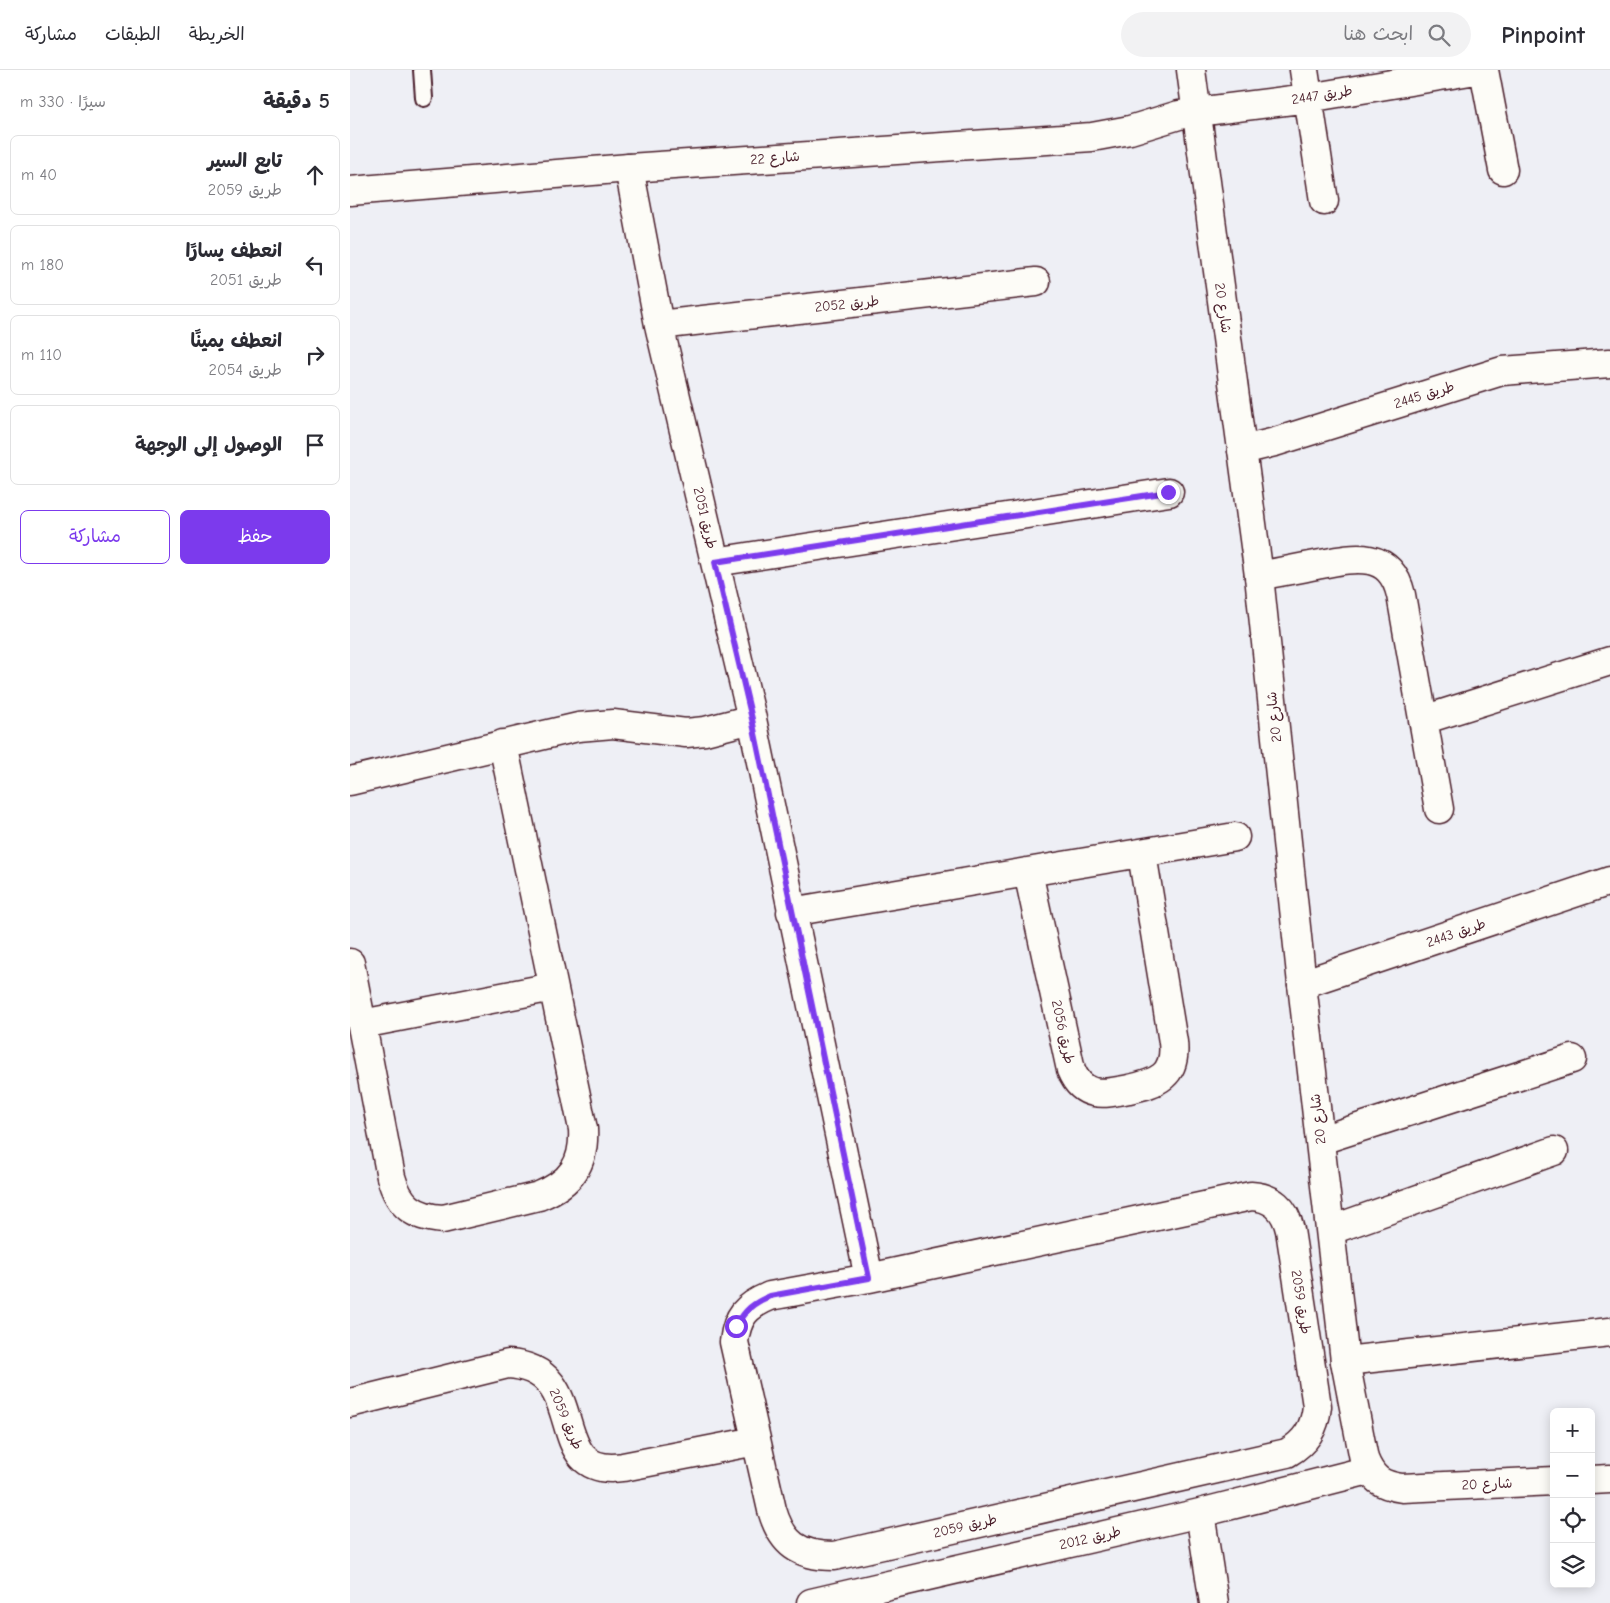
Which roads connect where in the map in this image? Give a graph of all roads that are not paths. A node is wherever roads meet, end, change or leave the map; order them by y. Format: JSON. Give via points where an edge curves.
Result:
{"nodes":[{"id":1,"x":422,"y":70,"type":"edge"},
{"id":2,"x":1190,"y":70,"type":"edge"},
{"id":3,"x":1304,"y":70,"type":"edge"},
{"id":4,"x":1476,"y":70,"type":"edge"},
{"id":5,"x":1484,"y":70,"type":"edge"},
{"id":6,"x":424,"y":98,"type":"dead end"},
{"id":7,"x":1308,"y":98,"type":"junction"},
{"id":8,"x":1197,"y":112,"type":"junction"},
{"id":9,"x":628,"y":168,"type":"junction"},
{"id":10,"x":1503,"y":170,"type":"dead end"},
{"id":11,"x":350,"y":190,"type":"edge"},
{"id":12,"x":1324,"y":201,"type":"dead end"},
{"id":13,"x":1036,"y":282,"type":"dead end"},
{"id":14,"x":659,"y":325,"type":"junction"},
{"id":15,"x":1610,"y":363,"type":"edge"},
{"id":16,"x":1242,"y":450,"type":"junction"},
{"id":17,"x":1168,"y":492,"type":"dead end"},
{"id":18,"x":715,"y":562,"type":"junction"},
{"id":19,"x":1259,"y":576,"type":"junction"},
{"id":20,"x":1610,"y":661,"type":"edge"},
{"id":21,"x":752,"y":719,"type":"junction"},
{"id":22,"x":1423,"y":720,"type":"junction"},
{"id":23,"x":503,"y":744,"type":"junction"},
{"id":24,"x":350,"y":781,"type":"edge"},
{"id":25,"x":1439,"y":809,"type":"dead end"},
{"id":26,"x":1235,"y":838,"type":"dead end"},
{"id":27,"x":1142,"y":854,"type":"junction"},
{"id":28,"x":1028,"y":872,"type":"junction"},
{"id":29,"x":1610,"y":881,"type":"edge"},
{"id":30,"x":792,"y":912,"type":"junction"},
{"id":31,"x":350,"y":963,"type":"edge"},
{"id":32,"x":1302,"y":984,"type":"junction"},
{"id":33,"x":553,"y":987,"type":"junction"},
{"id":34,"x":362,"y":1024,"type":"junction"},
{"id":35,"x":1572,"y":1058,"type":"dead end"},
{"id":36,"x":1321,"y":1140,"type":"junction"},
{"id":37,"x":1554,"y":1151,"type":"dead end"},
{"id":38,"x":1331,"y":1230,"type":"junction"},
{"id":39,"x":869,"y":1278,"type":"junction"},
{"id":40,"x":1610,"y":1332,"type":"edge"},
{"id":41,"x":1345,"y":1361,"type":"junction"},
{"id":42,"x":350,"y":1403,"type":"edge"},
{"id":43,"x":756,"y":1441,"type":"junction"},
{"id":44,"x":1369,"y":1470,"type":"junction"},
{"id":45,"x":1610,"y":1479,"type":"edge"},
{"id":46,"x":1595,"y":1480,"type":"edge"},
{"id":47,"x":1550,"y":1482,"type":"edge"},
{"id":48,"x":1200,"y":1513,"type":"junction"},
{"id":49,"x":811,"y":1603,"type":"edge"},
{"id":50,"x":1214,"y":1603,"type":"edge"}],
"edges":[{"from":1,"to":6,"type":"lane"},
{"from":2,"to":8,"type":"street","name":"شارع 20"},
{"from":3,"to":7,"type":"street"},
{"from":4,"to":7,"type":"street","name":"طريق 2447"},
{"from":5,"to":10,"type":"street"},
{"from":7,"to":8,"type":"street","name":"طريق 2447"},
{"from":7,"to":12,"type":"street"},
{"from":8,"to":9,"type":"street","name":"شارع 22","via":[[1130,130],[1092,136]]},
{"from":8,"to":16,"type":"street","name":"شارع 20"},
{"from":9,"to":11,"type":"street","name":"شارع 22"},
{"from":9,"to":14,"type":"street","name":"طريق 2051"},
{"from":13,"to":14,"type":"street","name":"طريق 2052"},
{"from":14,"to":18,"type":"street","name":"طريق 2051"},
{"from":15,"to":16,"type":"street","name":"طريق 2445","via":[[1502,371]]},
{"from":16,"to":19,"type":"street","name":"شارع 20"},
{"from":17,"to":18,"type":"street"},
{"from":18,"to":21,"type":"street","name":"طريق 2051"},
{"from":19,"to":22,"type":"street","via":[[1360,558],[1387,569],[1401,595]]},
{"from":19,"to":32,"type":"street","name":"شارع 20"},
{"from":20,"to":22,"type":"street"},
{"from":21,"to":23,"type":"street","via":[[686,733],[596,724]]},
{"from":21,"to":30,"type":"street","name":"طريق 2051"},
{"from":22,"to":25,"type":"street"},
{"from":23,"to":24,"type":"street"},
{"from":23,"to":33,"type":"street"},
{"from":26,"to":27,"type":"street"},
{"from":27,"to":28,"type":"street"},
{"from":27,"to":28,"type":"street","name":"طريق 2056","via":[[1173,1042],[1173,1059],[1165,1074],[1151,1084],[1104,1094],[1087,1090],[1074,1078],[1071,1070]]},
{"from":28,"to":30,"type":"street"},
{"from":29,"to":32,"type":"street","name":"طريق 2443"},
{"from":30,"to":39,"type":"street","name":"طريق 2051"},
{"from":31,"to":34,"type":"street"},
{"from":32,"to":36,"type":"street","name":"شارع 20"},
{"from":33,"to":34,"type":"street"},
{"from":33,"to":34,"type":"street","via":[[583,1129],[584,1143],[574,1171],[565,1182],[539,1196],[444,1219],[415,1213],[403,1204],[395,1191]]},
{"from":35,"to":36,"type":"street"},
{"from":36,"to":38,"type":"street","name":"شارع 20"},
{"from":37,"to":38,"type":"street"},
{"from":38,"to":41,"type":"street","name":"شارع 20"},
{"from":39,"to":43,"type":"street","name":"طريق 2059","via":[[770,1296],[744,1312],[736,1326],[734,1342]]},
{"from":39,"to":43,"type":"street","name":"طريق 2059","via":[[1241,1197],[1269,1199],[1288,1220],[1317,1406],[1316,1418],[1306,1439],[1287,1453],[834,1556],[817,1556],[801,1551],[787,1541],[777,1526]]},
{"from":40,"to":41,"type":"street"},
{"from":41,"to":44,"type":"street","name":"شارع 20","via":[[1364,1459]]},
{"from":42,"to":43,"type":"street","name":"طريق 2059","via":[[508,1364],[522,1365],[536,1370],[556,1389],[577,1451],[598,1466],[610,1469],[623,1467]]},
{"from":44,"to":47,"type":"street","name":"شارع 20","via":[[1389,1486],[1402,1488]]},
{"from":44,"to":48,"type":"street","name":"طريق 2012"},
{"from":45,"to":46,"type":"street"},
{"from":48,"to":49,"type":"street","name":"طريق 2012"},
{"from":48,"to":50,"type":"street"}]}
